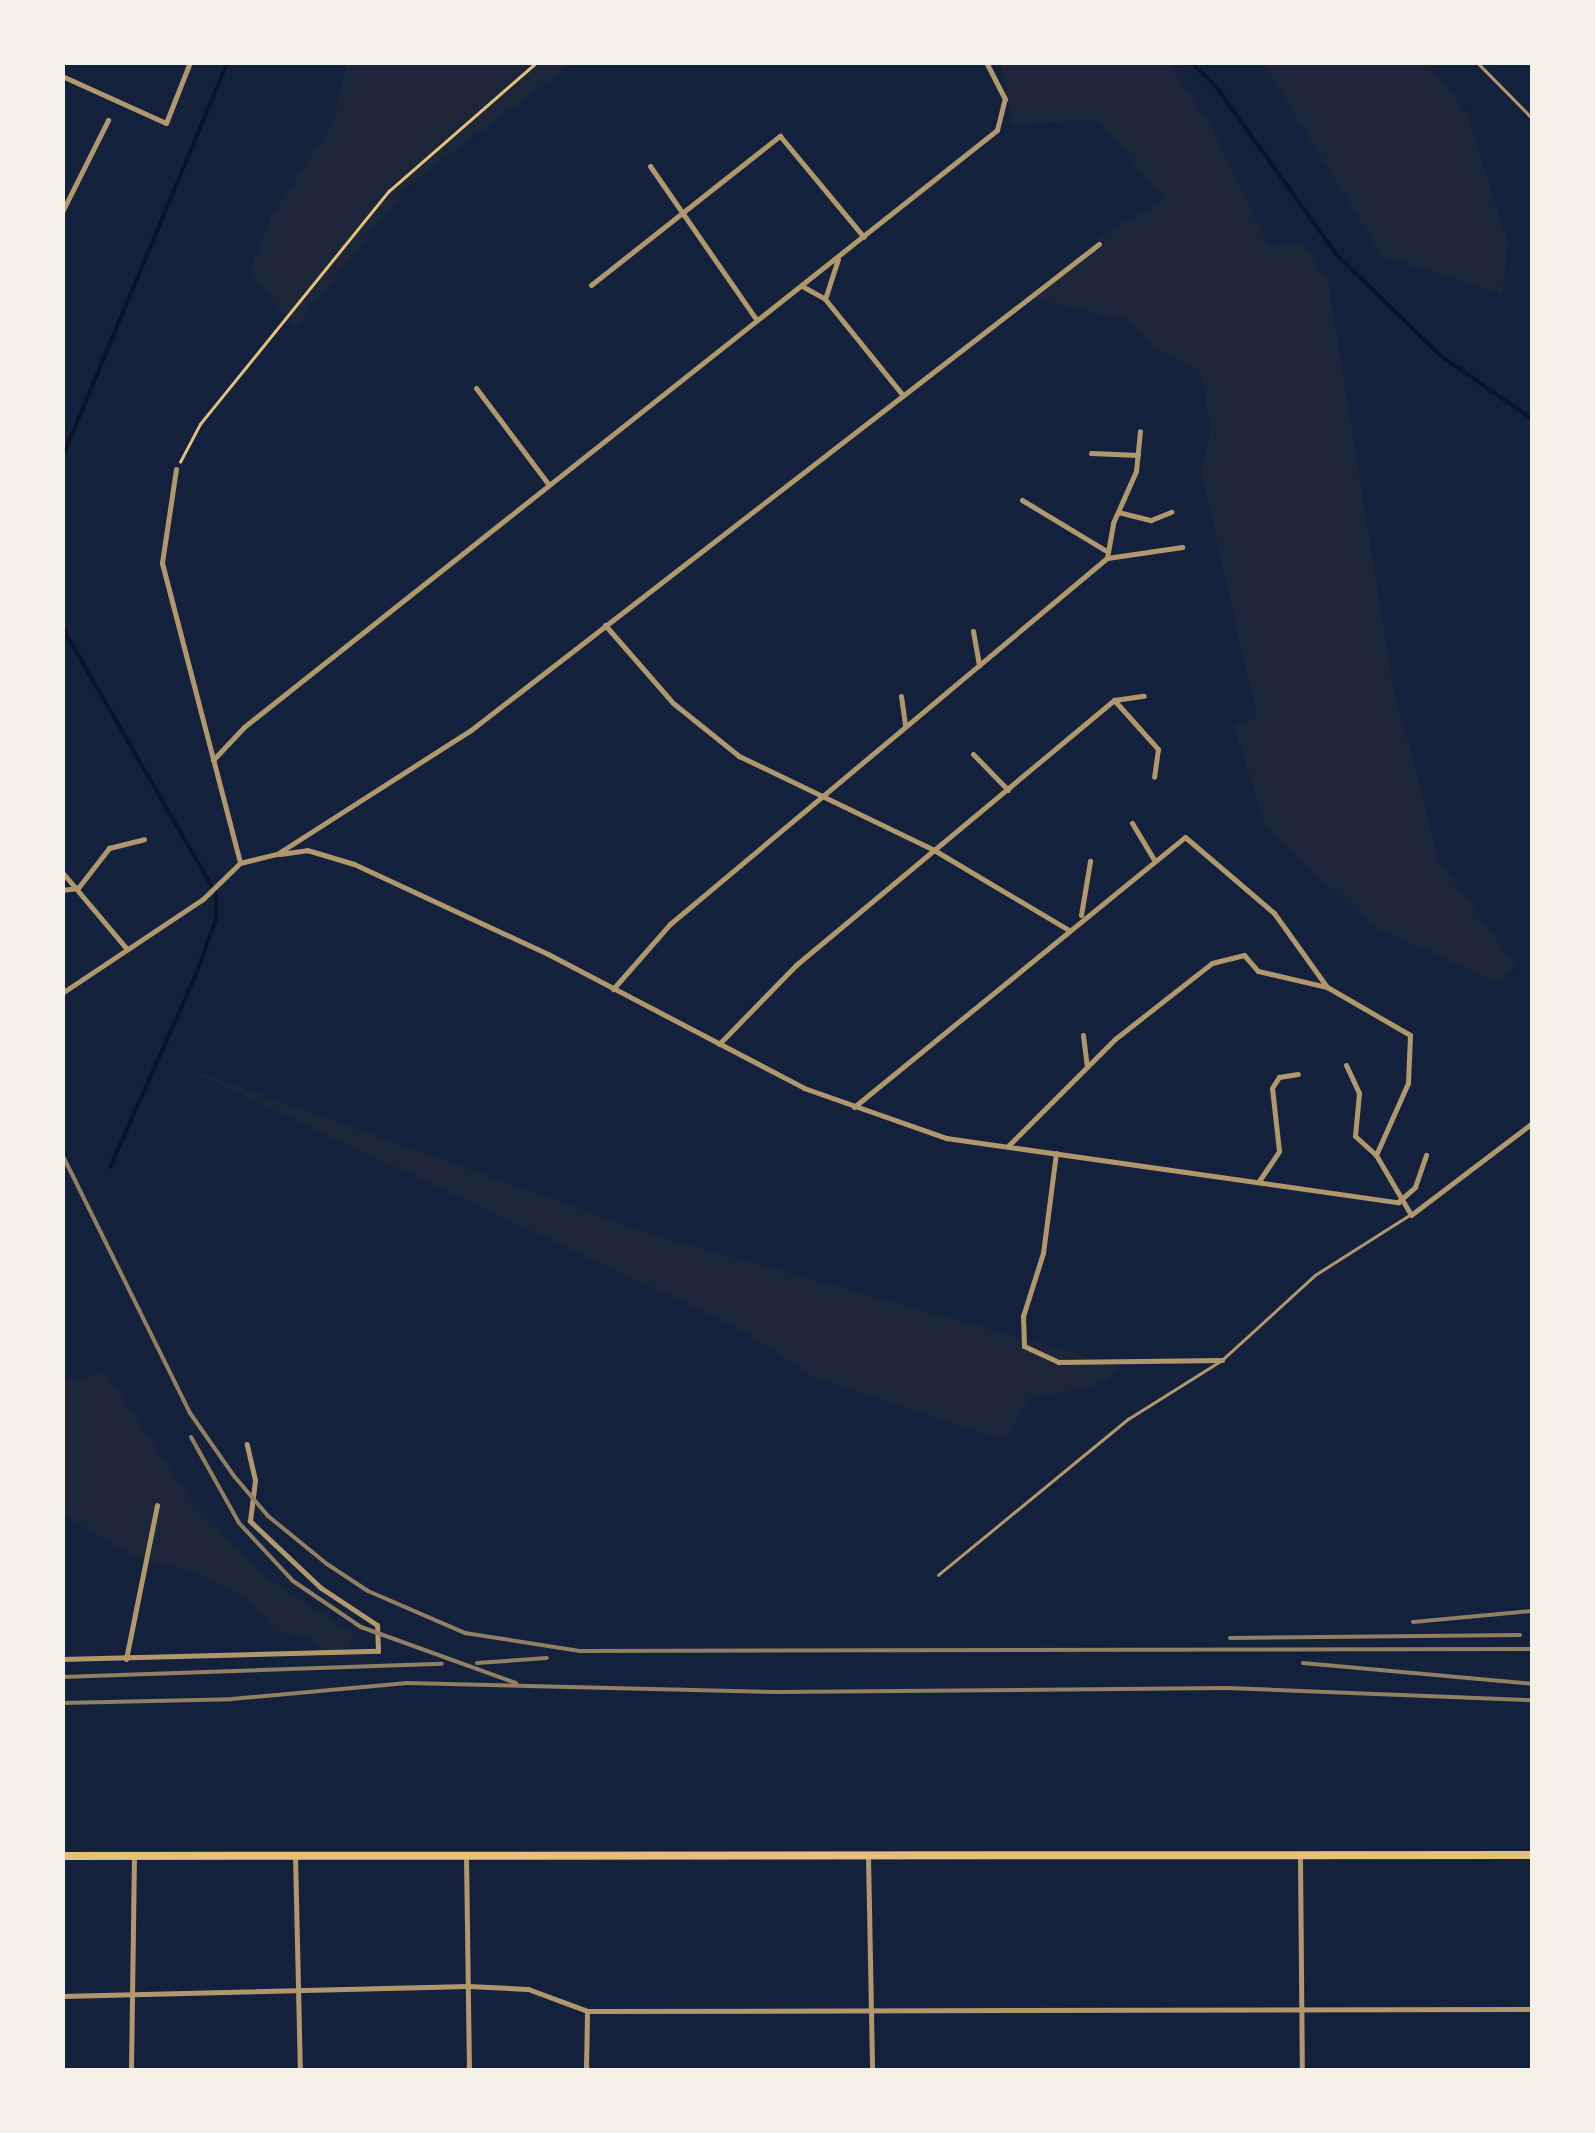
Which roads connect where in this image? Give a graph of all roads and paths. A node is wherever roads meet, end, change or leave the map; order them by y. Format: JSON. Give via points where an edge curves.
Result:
{"nodes":[{"id":1,"x":190,"y":62,"type":"edge"},
{"id":2,"x":537,"y":62,"type":"edge"},
{"id":3,"x":986,"y":62,"type":"edge"},
{"id":4,"x":1477,"y":62,"type":"edge"},
{"id":5,"x":62,"y":76,"type":"edge"},
{"id":6,"x":1532,"y":118,"type":"edge"},
{"id":7,"x":108,"y":120,"type":"dead end"},
{"id":8,"x":650,"y":166,"type":"dead end"},
{"id":9,"x":62,"y":212,"type":"edge"},
{"id":10,"x":681,"y":213,"type":"junction"},
{"id":11,"x":864,"y":237,"type":"junction"},
{"id":12,"x":1099,"y":244,"type":"dead end"},
{"id":13,"x":839,"y":258,"type":"junction"},
{"id":14,"x":591,"y":285,"type":"dead end"},
{"id":15,"x":802,"y":286,"type":"junction"},
{"id":16,"x":825,"y":298,"type":"junction"},
{"id":17,"x":756,"y":319,"type":"junction"},
{"id":18,"x":476,"y":388,"type":"dead end"},
{"id":19,"x":902,"y":394,"type":"junction"},
{"id":20,"x":1140,"y":431,"type":"dead end"},
{"id":21,"x":1091,"y":453,"type":"dead end"},
{"id":22,"x":1138,"y":454,"type":"junction"},
{"id":23,"x":176,"y":470,"type":"joint"},
{"id":24,"x":549,"y":485,"type":"junction"},
{"id":25,"x":1022,"y":500,"type":"dead end"},
{"id":26,"x":1118,"y":512,"type":"junction"},
{"id":27,"x":1171,"y":512,"type":"dead end"},
{"id":28,"x":1182,"y":547,"type":"dead end"},
{"id":29,"x":1106,"y":554,"type":"junction"},
{"id":30,"x":605,"y":625,"type":"junction"},
{"id":31,"x":973,"y":631,"type":"dead end"},
{"id":32,"x":979,"y":665,"type":"junction"},
{"id":33,"x":901,"y":696,"type":"dead end"},
{"id":34,"x":1144,"y":696,"type":"dead end"},
{"id":35,"x":1114,"y":700,"type":"junction"},
{"id":36,"x":905,"y":726,"type":"junction"},
{"id":37,"x":973,"y":754,"type":"dead end"},
{"id":38,"x":213,"y":760,"type":"junction"},
{"id":39,"x":1154,"y":777,"type":"dead end"},
{"id":40,"x":1008,"y":790,"type":"junction"},
{"id":41,"x":818,"y":798,"type":"junction"},
{"id":42,"x":1132,"y":823,"type":"dead end"},
{"id":43,"x":144,"y":839,"type":"dead end"},
{"id":44,"x":934,"y":850,"type":"junction"},
{"id":45,"x":277,"y":854,"type":"junction"},
{"id":46,"x":1153,"y":858,"type":"junction"},
{"id":47,"x":1090,"y":862,"type":"dead end"},
{"id":48,"x":240,"y":863,"type":"junction"},
{"id":49,"x":62,"y":872,"type":"edge"},
{"id":50,"x":78,"y":888,"type":"junction"},
{"id":51,"x":62,"y":890,"type":"edge"},
{"id":52,"x":1081,"y":918,"type":"junction"},
{"id":53,"x":1066,"y":929,"type":"junction"},
{"id":54,"x":126,"y":948,"type":"junction"},
{"id":55,"x":1327,"y":987,"type":"junction"},
{"id":56,"x":613,"y":989,"type":"junction"},
{"id":57,"x":62,"y":993,"type":"edge"},
{"id":58,"x":1083,"y":1035,"type":"dead end"},
{"id":59,"x":719,"y":1044,"type":"junction"},
{"id":60,"x":1346,"y":1065,"type":"dead end"},
{"id":61,"x":1087,"y":1066,"type":"junction"},
{"id":62,"x":1298,"y":1074,"type":"dead end"},
{"id":63,"x":854,"y":1108,"type":"junction"},
{"id":64,"x":1532,"y":1123,"type":"edge"},
{"id":65,"x":1008,"y":1146,"type":"junction"},
{"id":66,"x":1056,"y":1153,"type":"junction"},
{"id":67,"x":1376,"y":1155,"type":"junction"},
{"id":68,"x":1426,"y":1155,"type":"dead end"},
{"id":69,"x":1259,"y":1182,"type":"junction"},
{"id":70,"x":1398,"y":1202,"type":"junction"},
{"id":71,"x":1410,"y":1215,"type":"junction"},
{"id":72,"x":1222,"y":1360,"type":"junction"},
{"id":73,"x":247,"y":1444,"type":"dead end"},
{"id":74,"x":158,"y":1505,"type":"dead end"},
{"id":75,"x":938,"y":1575,"type":"dead end"},
{"id":76,"x":62,"y":1658,"type":"edge"},
{"id":77,"x":126,"y":1659,"type":"junction"},
{"id":78,"x":296,"y":1855,"type":"junction"},
{"id":79,"x":62,"y":1856,"type":"edge"},
{"id":80,"x":134,"y":1856,"type":"junction"},
{"id":81,"x":466,"y":1856,"type":"junction"},
{"id":82,"x":868,"y":1856,"type":"junction"},
{"id":83,"x":1300,"y":1856,"type":"junction"},
{"id":84,"x":1532,"y":1856,"type":"edge"},
{"id":85,"x":468,"y":1986,"type":"junction"},
{"id":86,"x":299,"y":1994,"type":"junction"},
{"id":87,"x":132,"y":1995,"type":"junction"},
{"id":88,"x":62,"y":1996,"type":"edge"},
{"id":89,"x":1302,"y":2006,"type":"junction"},
{"id":90,"x":870,"y":2008,"type":"junction"},
{"id":91,"x":1532,"y":2009,"type":"edge"},
{"id":92,"x":586,"y":2010,"type":"junction"},
{"id":93,"x":131,"y":2070,"type":"edge"},
{"id":94,"x":300,"y":2070,"type":"edge"},
{"id":95,"x":469,"y":2070,"type":"edge"},
{"id":96,"x":586,"y":2070,"type":"edge"},
{"id":97,"x":872,"y":2070,"type":"edge"},
{"id":98,"x":1302,"y":2070,"type":"edge"}],
"edges":[{"from":1,"to":5,"type":"street","via":[[166,123]]},
{"from":2,"to":23,"type":"path","via":[[389,191],[200,424]]},
{"from":3,"to":11,"type":"street","via":[[1004,99],[998,130]]},
{"from":4,"to":6,"type":"lane"},
{"from":7,"to":9,"type":"street"},
{"from":8,"to":10,"type":"street"},
{"from":10,"to":11,"type":"street","via":[[783,136]]},
{"from":10,"to":14,"type":"street"},
{"from":10,"to":17,"type":"street"},
{"from":11,"to":13,"type":"street"},
{"from":12,"to":19,"type":"street"},
{"from":13,"to":15,"type":"street"},
{"from":13,"to":16,"type":"street"},
{"from":15,"to":16,"type":"street"},
{"from":15,"to":17,"type":"street"},
{"from":16,"to":19,"type":"street"},
{"from":17,"to":24,"type":"street"},
{"from":18,"to":24,"type":"street"},
{"from":19,"to":30,"type":"street"},
{"from":20,"to":22,"type":"street"},
{"from":21,"to":22,"type":"street"},
{"from":22,"to":26,"type":"street"},
{"from":23,"to":38,"type":"street","via":[[162,563]]},
{"from":24,"to":38,"type":"street","via":[[244,727]]},
{"from":25,"to":29,"type":"street"},
{"from":26,"to":27,"type":"street","via":[[1150,520]]},
{"from":26,"to":29,"type":"street"},
{"from":28,"to":29,"type":"street"},
{"from":29,"to":32,"type":"street"},
{"from":30,"to":41,"type":"street","via":[[705,730],[738,756]]},
{"from":30,"to":45,"type":"street","via":[[470,730]]},
{"from":31,"to":32,"type":"street"},
{"from":32,"to":36,"type":"street"},
{"from":33,"to":36,"type":"street"},
{"from":34,"to":35,"type":"street"},
{"from":35,"to":39,"type":"street","via":[[1158,749]]},
{"from":35,"to":40,"type":"street"},
{"from":36,"to":41,"type":"street"},
{"from":37,"to":40,"type":"street"},
{"from":38,"to":48,"type":"street"},
{"from":40,"to":44,"type":"street"},
{"from":41,"to":44,"type":"street"},
{"from":41,"to":56,"type":"street","via":[[670,924]]},
{"from":42,"to":46,"type":"street"},
{"from":43,"to":50,"type":"street","via":[[108,848]]},
{"from":44,"to":53,"type":"street"},
{"from":44,"to":59,"type":"street","via":[[796,966]]},
{"from":45,"to":48,"type":"street"},
{"from":45,"to":56,"type":"street","via":[[307,850],[354,864]]},
{"from":46,"to":52,"type":"street"},
{"from":46,"to":55,"type":"street","via":[[1179,838],[1190,839],[1274,913]]},
{"from":47,"to":52,"type":"street"},
{"from":48,"to":54,"type":"street","via":[[203,899]]},
{"from":49,"to":50,"type":"street"},
{"from":50,"to":51,"type":"street"},
{"from":50,"to":54,"type":"street"},
{"from":52,"to":53,"type":"street"},
{"from":53,"to":63,"type":"street"},
{"from":54,"to":57,"type":"street"},
{"from":55,"to":61,"type":"street","via":[[1258,971],[1244,955],[1212,963]]},
{"from":55,"to":67,"type":"street","via":[[1410,1036],[1408,1083]]},
{"from":56,"to":59,"type":"street"},
{"from":58,"to":61,"type":"street"},
{"from":59,"to":63,"type":"street"},
{"from":60,"to":67,"type":"street","via":[[1359,1093],[1356,1136]]},
{"from":61,"to":65,"type":"street"},
{"from":62,"to":69,"type":"street","via":[[1279,1077],[1272,1088],[1280,1150]]},
{"from":63,"to":65,"type":"street","via":[[946,1138]]},
{"from":64,"to":71,"type":"street"},
{"from":65,"to":66,"type":"street"},
{"from":66,"to":69,"type":"street"},
{"from":66,"to":72,"type":"street","via":[[1043,1253],[1023,1316],[1024,1346],[1058,1362]]},
{"from":67,"to":70,"type":"street"},
{"from":68,"to":70,"type":"street","via":[[1414,1187]]},
{"from":69,"to":70,"type":"street"},
{"from":70,"to":71,"type":"street"},
{"from":71,"to":72,"type":"lane","via":[[1315,1275]]},
{"from":72,"to":75,"type":"lane","via":[[1128,1418]]},
{"from":73,"to":77,"type":"street","via":[[255,1480],[250,1521],[321,1588],[377,1625],[378,1650]]},
{"from":74,"to":77,"type":"street"},
{"from":76,"to":77,"type":"street"},
{"from":78,"to":80,"type":"main road"},
{"from":78,"to":81,"type":"main road"},
{"from":78,"to":86,"type":"street"},
{"from":79,"to":80,"type":"main road"},
{"from":80,"to":87,"type":"street"},
{"from":81,"to":82,"type":"main road"},
{"from":81,"to":85,"type":"street"},
{"from":82,"to":83,"type":"main road"},
{"from":82,"to":90,"type":"street"},
{"from":83,"to":84,"type":"main road"},
{"from":83,"to":89,"type":"street"},
{"from":85,"to":86,"type":"street"},
{"from":85,"to":92,"type":"street","via":[[528,1989]]},
{"from":85,"to":95,"type":"street"},
{"from":86,"to":87,"type":"street"},
{"from":86,"to":94,"type":"street"},
{"from":87,"to":88,"type":"street"},
{"from":87,"to":93,"type":"street"},
{"from":89,"to":90,"type":"street"},
{"from":89,"to":91,"type":"street"},
{"from":89,"to":98,"type":"street"},
{"from":90,"to":92,"type":"street"},
{"from":90,"to":97,"type":"street"},
{"from":92,"to":96,"type":"street"}]}
